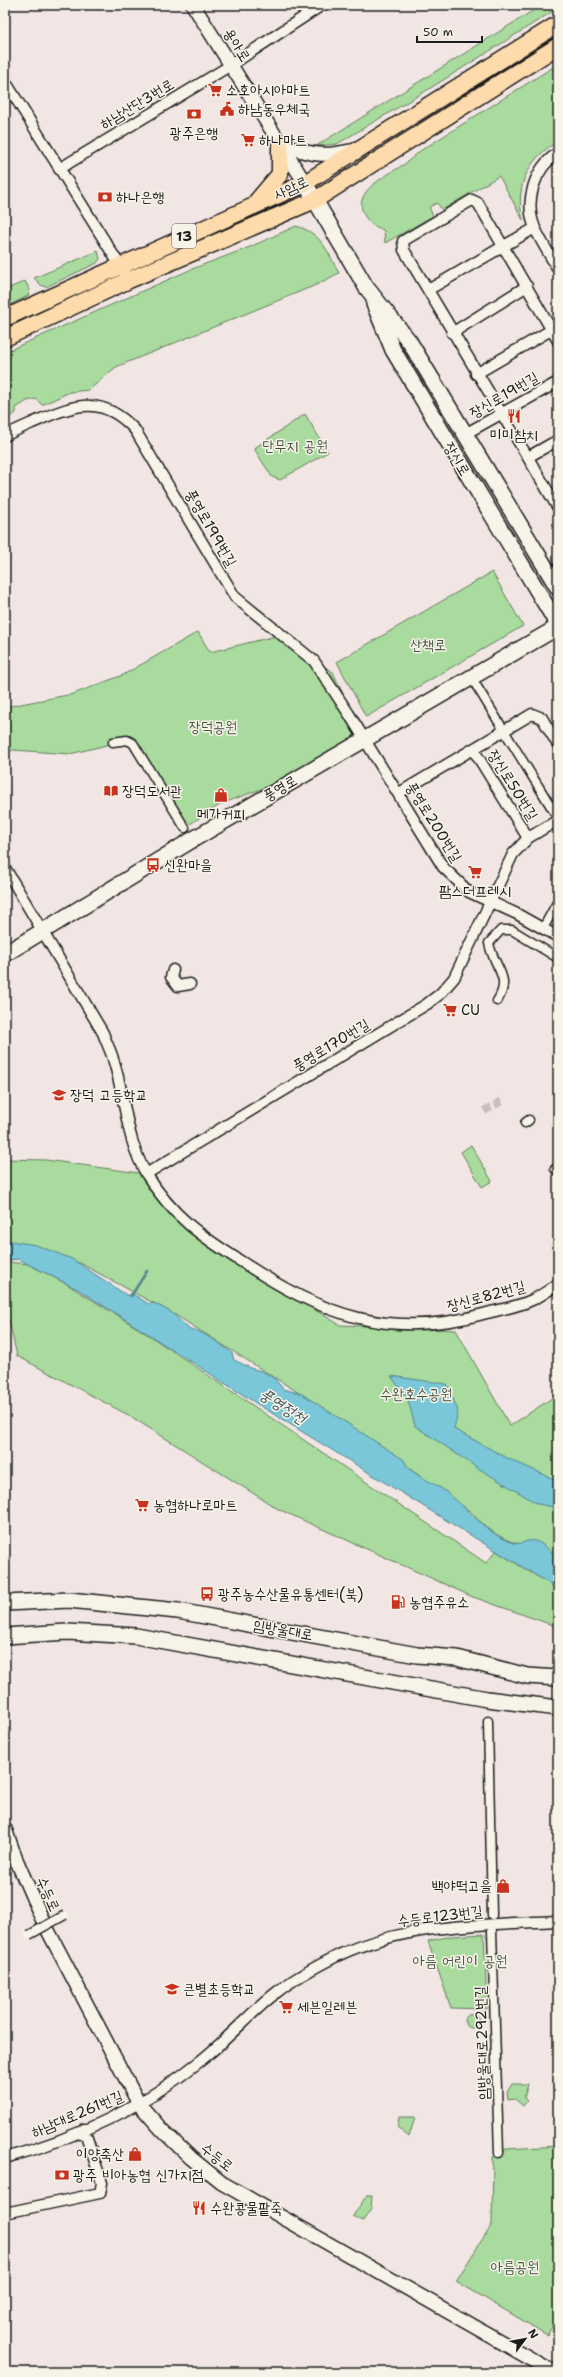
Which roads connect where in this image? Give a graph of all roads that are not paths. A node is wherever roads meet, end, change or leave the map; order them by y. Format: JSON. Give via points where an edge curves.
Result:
{"nodes":[{"id":1,"x":193,"y":5,"type":"edge"},
{"id":2,"x":322,"y":5,"type":"edge"},
{"id":3,"x":558,"y":24,"type":"edge"},
{"id":4,"x":558,"y":46,"type":"edge"},
{"id":5,"x":231,"y":65,"type":"junction"},
{"id":6,"x":5,"y":81,"type":"edge"},
{"id":7,"x":280,"y":145,"type":"junction"},
{"id":8,"x":360,"y":149,"type":"junction"},
{"id":9,"x":558,"y":153,"type":"edge"},
{"id":10,"x":59,"y":169,"type":"junction"},
{"id":11,"x":305,"y":183,"type":"junction"},
{"id":12,"x":315,"y":200,"type":"junction"},
{"id":13,"x":252,"y":206,"type":"junction"},
{"id":14,"x":535,"y":228,"type":"junction"},
{"id":15,"x":503,"y":246,"type":"junction"},
{"id":16,"x":120,"y":264,"type":"junction"},
{"id":17,"x":558,"y":269,"type":"edge"},
{"id":18,"x":129,"y":280,"type":"junction"},
{"id":19,"x":527,"y":286,"type":"junction"},
{"id":20,"x":366,"y":287,"type":"junction"},
{"id":21,"x":428,"y":290,"type":"junction"},
{"id":22,"x":5,"y":318,"type":"edge"},
{"id":23,"x":551,"y":330,"type":"junction"},
{"id":24,"x":452,"y":333,"type":"junction"},
{"id":25,"x":5,"y":338,"type":"edge"},
{"id":26,"x":558,"y":341,"type":"edge"},
{"id":27,"x":476,"y":374,"type":"junction"},
{"id":28,"x":558,"y":382,"type":"edge"},
{"id":29,"x":501,"y":413,"type":"junction"},
{"id":30,"x":465,"y":434,"type":"junction"},
{"id":31,"x":5,"y":436,"type":"edge"},
{"id":32,"x":558,"y":440,"type":"edge"},
{"id":33,"x":528,"y":457,"type":"junction"},
{"id":34,"x":558,"y":508,"type":"edge"},
{"id":35,"x":558,"y":588,"type":"edge"},
{"id":36,"x":558,"y":626,"type":"edge"},
{"id":37,"x":470,"y":677,"type":"junction"},
{"id":38,"x":504,"y":730,"type":"junction"},
{"id":39,"x":364,"y":739,"type":"junction"},
{"id":40,"x":114,"y":742,"type":"dead end"},
{"id":41,"x":558,"y":745,"type":"edge"},
{"id":42,"x":473,"y":749,"type":"junction"},
{"id":43,"x":399,"y":793,"type":"junction"},
{"id":44,"x":558,"y":819,"type":"edge"},
{"id":45,"x":185,"y":828,"type":"dead end"},
{"id":46,"x":528,"y":838,"type":"junction"},
{"id":47,"x":5,"y":868,"type":"edge"},
{"id":48,"x":489,"y":901,"type":"junction"},
{"id":49,"x":558,"y":901,"type":"edge"},
{"id":50,"x":546,"y":923,"type":"dead end"},
{"id":51,"x":44,"y":931,"type":"junction"},
{"id":52,"x":558,"y":937,"type":"edge"},
{"id":53,"x":5,"y":954,"type":"edge"},
{"id":54,"x":558,"y":958,"type":"edge"},
{"id":55,"x":173,"y":970,"type":"dead end"},
{"id":56,"x":190,"y":984,"type":"dead end"},
{"id":57,"x":497,"y":1002,"type":"dead end"},
{"id":58,"x":146,"y":1174,"type":"junction"},
{"id":59,"x":558,"y":1284,"type":"edge"},
{"id":60,"x":5,"y":1603,"type":"edge"},
{"id":61,"x":5,"y":1636,"type":"edge"},
{"id":62,"x":558,"y":1678,"type":"edge"},
{"id":63,"x":558,"y":1708,"type":"edge"},
{"id":64,"x":488,"y":1721,"type":"dead end"},
{"id":65,"x":5,"y":1829,"type":"edge"},
{"id":66,"x":64,"y":1915,"type":"dead end"},
{"id":67,"x":492,"y":1915,"type":"dead end"},
{"id":68,"x":558,"y":1922,"type":"edge"},
{"id":69,"x":492,"y":1931,"type":"dead end"},
{"id":70,"x":29,"y":1935,"type":"dead end"},
{"id":71,"x":138,"y":2104,"type":"junction"},
{"id":72,"x":84,"y":2129,"type":"junction"},
{"id":73,"x":499,"y":2153,"type":"dead end"},
{"id":74,"x":5,"y":2158,"type":"edge"},
{"id":75,"x":5,"y":2213,"type":"edge"},
{"id":76,"x":554,"y":2372,"type":"edge"}],
"edges":[{"from":1,"to":5,"type":"street","name":"용아로"},
{"from":2,"to":5,"type":"street","name":"하남산단3번로"},
{"from":3,"to":8,"type":"main road","name":"사암로","number":"13"},
{"from":4,"to":12,"type":"main road","name":"사암로","number":"13"},
{"from":5,"to":7,"type":"street","name":"용아로"},
{"from":5,"to":10,"type":"street","name":"하남산단3번로"},
{"from":6,"to":10,"type":"street"},
{"from":7,"to":8,"type":"street","via":[[316,155],[330,156]]},
{"from":7,"to":11,"type":"street","name":"용아로"},
{"from":7,"to":13,"type":"main road","via":[[280,174]]},
{"from":8,"to":11,"type":"main road","name":"사암로","number":"13"},
{"from":9,"to":14,"type":"street","via":[[544,164],[532,189],[530,206]]},
{"from":10,"to":16,"type":"street"},
{"from":11,"to":12,"type":"main road","name":"장신로"},
{"from":11,"to":13,"type":"main road","name":"사암로","number":"13"},
{"from":12,"to":18,"type":"main road","name":"사암로","number":"13"},
{"from":12,"to":20,"type":"main road","name":"장신로"},
{"from":13,"to":16,"type":"main road","name":"사암로","number":"13"},
{"from":14,"to":15,"type":"street"},
{"from":14,"to":17,"type":"street"},
{"from":15,"to":19,"type":"street"},
{"from":15,"to":21,"type":"street"},
{"from":15,"to":21,"type":"street","via":[[478,203],[472,200],[402,241],[402,246]]},
{"from":16,"to":18,"type":"street"},
{"from":16,"to":22,"type":"main road","name":"사암로","number":"13"},
{"from":18,"to":25,"type":"main road","name":"사암로","number":"13"},
{"from":19,"to":23,"type":"street"},
{"from":19,"to":24,"type":"street"},
{"from":20,"to":30,"type":"main road","name":"장신로","via":[[410,341]]},
{"from":20,"to":36,"type":"main road","name":"장신로","via":[[393,350]]},
{"from":21,"to":24,"type":"street"},
{"from":23,"to":26,"type":"street"},
{"from":23,"to":27,"type":"street"},
{"from":24,"to":27,"type":"street"},
{"from":27,"to":29,"type":"street"},
{"from":28,"to":29,"type":"street","name":"장신로19번길"},
{"from":29,"to":30,"type":"street","name":"장신로19번길"},
{"from":29,"to":33,"type":"street"},
{"from":30,"to":35,"type":"main road","name":"장신로"},
{"from":31,"to":39,"type":"street","name":"풍영로199번길","via":[[58,412],[80,406],[99,407],[123,418],[138,435],[235,597],[314,661]]},
{"from":32,"to":33,"type":"street"},
{"from":33,"to":34,"type":"street"},
{"from":36,"to":37,"type":"main road","name":"풍영로"},
{"from":37,"to":38,"type":"street"},
{"from":37,"to":39,"type":"main road","name":"풍영로"},
{"from":38,"to":41,"type":"street","via":[[532,714],[542,718]]},
{"from":38,"to":42,"type":"street"},
{"from":38,"to":44,"type":"street"},
{"from":39,"to":43,"type":"street","name":"풍영로200번길"},
{"from":39,"to":51,"type":"main road","name":"풍영로"},
{"from":40,"to":45,"type":"street","via":[[127,740],[133,743]]},
{"from":42,"to":43,"type":"street"},
{"from":42,"to":46,"type":"street","name":"장신로50번길"},
{"from":43,"to":48,"type":"street","name":"풍영로200번길","via":[[443,867],[461,886]]},
{"from":44,"to":46,"type":"street","name":"장신로50번길"},
{"from":46,"to":48,"type":"street","name":"장신로50번길","via":[[513,854]]},
{"from":47,"to":51,"type":"street"},
{"from":48,"to":52,"type":"street","name":"풍영로200번길"},
{"from":48,"to":58,"type":"street","name":"풍영로170번길","via":[[454,978],[440,994],[368,1041]]},
{"from":49,"to":50,"type":"street"},
{"from":51,"to":53,"type":"main road","name":"풍영로"},
{"from":51,"to":58,"type":"street","via":[[103,1033],[113,1059],[130,1139]]},
{"from":54,"to":57,"type":"street","via":[[512,930],[501,930],[489,943],[505,983]]},
{"from":55,"to":56,"type":"street","via":[[171,977],[178,986]]},
{"from":58,"to":59,"type":"street","name":"장신로82번길","via":[[164,1202],[198,1234],[281,1288],[341,1314],[387,1323],[444,1323],[515,1307],[533,1300]]},
{"from":60,"to":62,"type":"main road","name":"임방울대로","via":[[69,1600],[178,1611],[416,1655],[457,1658],[527,1676]]},
{"from":61,"to":63,"type":"main road","name":"임방울대로","via":[[67,1632],[136,1636],[480,1698]]},
{"from":64,"to":67,"type":"street"},
{"from":65,"to":71,"type":"street","name":"수등로","via":[[43,1921]]},
{"from":66,"to":70,"type":"street","bridge":true},
{"from":68,"to":71,"type":"street","name":"수등로123번길","via":[[460,1926],[412,1931],[340,1955],[277,1992],[199,2062]]},
{"from":69,"to":73,"type":"street","name":"임방울대로292번길"},
{"from":71,"to":72,"type":"street","name":"하남대로261번길"},
{"from":71,"to":76,"type":"street","name":"수등로","via":[[167,2135],[222,2183]]},
{"from":72,"to":74,"type":"street","name":"하남대로261번길"},
{"from":72,"to":75,"type":"street","via":[[102,2183],[100,2192]]}]}
